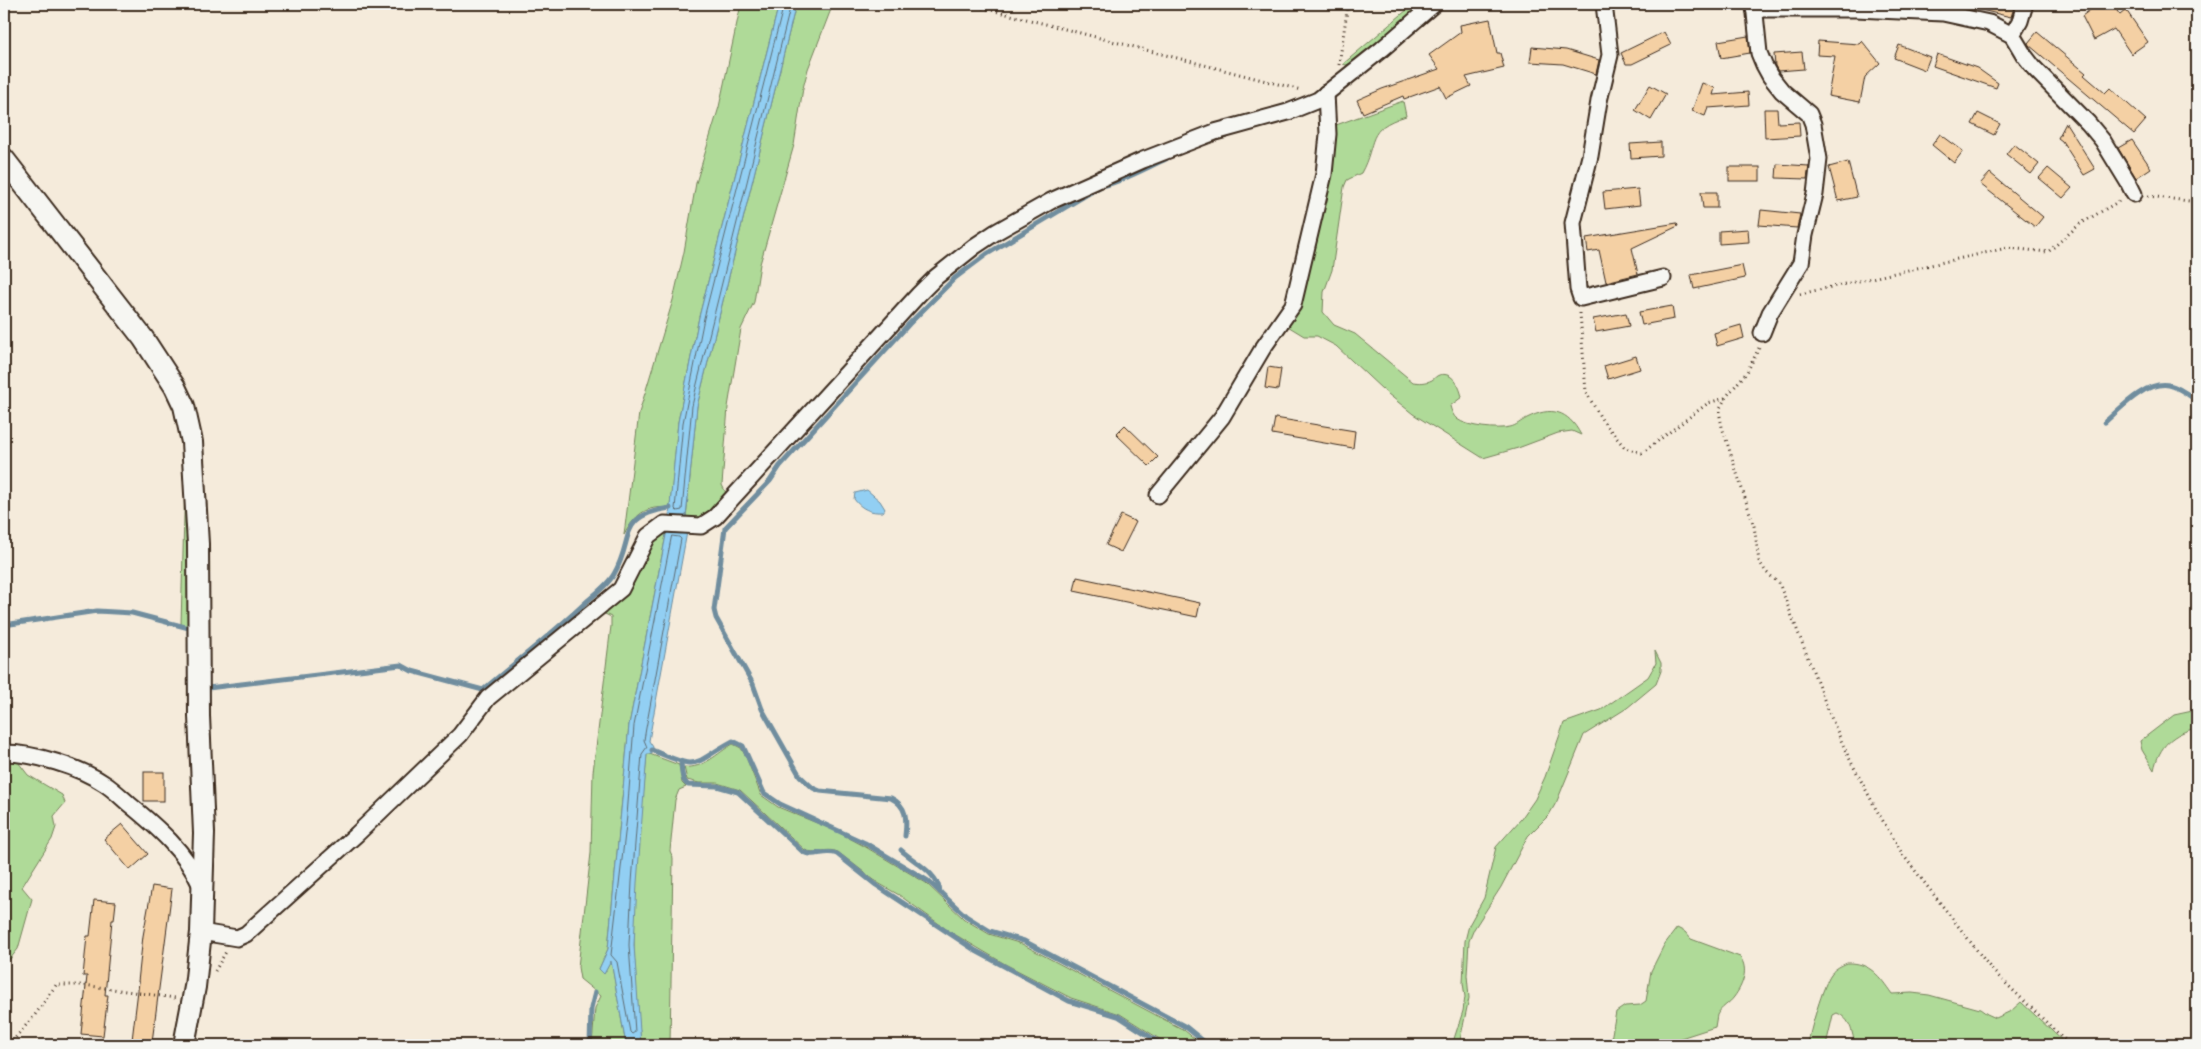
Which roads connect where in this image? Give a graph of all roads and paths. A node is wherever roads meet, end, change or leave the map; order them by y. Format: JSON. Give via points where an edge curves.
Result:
{"nodes":[{"id":1,"x":968,"y":4,"type":"edge"},
{"id":2,"x":1348,"y":4,"type":"edge"},
{"id":3,"x":1434,"y":4,"type":"edge"},
{"id":4,"x":1604,"y":4,"type":"edge"},
{"id":5,"x":2025,"y":4,"type":"edge"},
{"id":6,"x":1754,"y":7,"type":"edge"},
{"id":7,"x":2012,"y":35,"type":"junction"},
{"id":8,"x":1327,"y":92,"type":"junction"},
{"id":9,"x":4,"y":160,"type":"edge"},
{"id":10,"x":2134,"y":194,"type":"junction"},
{"id":11,"x":2197,"y":202,"type":"edge"},
{"id":12,"x":1663,"y":278,"type":"dead end"},
{"id":13,"x":1581,"y":298,"type":"junction"},
{"id":14,"x":1778,"y":299,"type":"junction"},
{"id":15,"x":1762,"y":333,"type":"joint"},
{"id":16,"x":1726,"y":398,"type":"junction"},
{"id":17,"x":1158,"y":495,"type":"dead end"},
{"id":18,"x":4,"y":753,"type":"edge"},
{"id":19,"x":203,"y":890,"type":"junction"},
{"id":20,"x":201,"y":932,"type":"junction"},
{"id":21,"x":237,"y":938,"type":"junction"},
{"id":22,"x":212,"y":975,"type":"dead end"},
{"id":23,"x":192,"y":1001,"type":"junction"},
{"id":24,"x":9,"y":1045,"type":"edge"},
{"id":25,"x":184,"y":1045,"type":"edge"},
{"id":26,"x":2070,"y":1045,"type":"edge"}],
"edges":[{"from":1,"to":8,"type":"path","via":[[1312,92]]},
{"from":2,"to":8,"type":"path","via":[[1338,70]]},
{"from":3,"to":8,"type":"street"},
{"from":4,"to":13,"type":"street","via":[[1610,55],[1573,223]]},
{"from":5,"to":7,"type":"street"},
{"from":6,"to":7,"type":"street","via":[[1943,13],[1989,23]]},
{"from":6,"to":14,"type":"street","via":[[1759,53],[1764,65],[1782,91],[1809,114],[1819,159],[1801,263]]},
{"from":7,"to":10,"type":"street","via":[[2034,68],[2102,141]]},
{"from":8,"to":17,"type":"street","via":[[1328,142],[1324,174],[1293,305],[1262,348],[1222,417]]},
{"from":8,"to":21,"type":"street","via":[[1288,112],[1215,132],[1051,201],[953,262],[919,294],[716,517],[701,526],[664,524],[648,536],[621,589],[609,601],[488,698],[460,735],[418,776],[246,934]]},
{"from":9,"to":19,"type":"street","via":[[144,338],[184,406],[192,442],[198,544]]},
{"from":10,"to":11,"type":"path"},
{"from":10,"to":14,"type":"path","via":[[2080,224],[2048,252],[2007,248]]},
{"from":12,"to":13,"type":"street"},
{"from":13,"to":16,"type":"path","via":[[1586,392],[1602,420],[1625,448],[1642,453],[1708,403]]},
{"from":14,"to":15,"type":"street"},
{"from":15,"to":16,"type":"path","via":[[1754,361]]},
{"from":16,"to":26,"type":"path","via":[[1720,408],[1722,427],[1754,526],[1759,561],[1779,583],[1830,715],[1876,809],[1903,855],[1993,971]]},
{"from":18,"to":19,"type":"street","via":[[34,755],[105,784],[160,830],[194,869]]},
{"from":19,"to":20,"type":"street"},
{"from":20,"to":21,"type":"street"},
{"from":20,"to":23,"type":"street"},
{"from":21,"to":22,"type":"path"},
{"from":23,"to":24,"type":"path","via":[[84,985],[56,985]]},
{"from":23,"to":25,"type":"street"}]}
